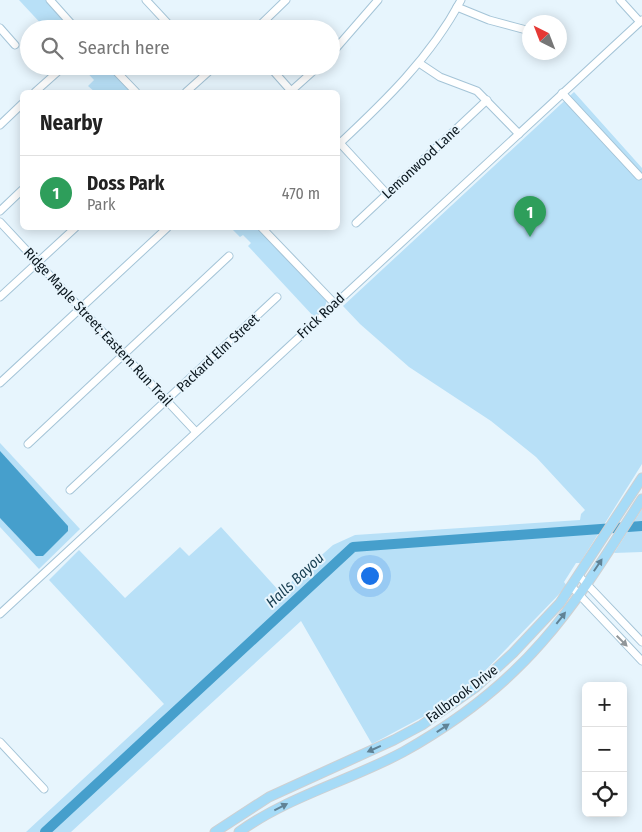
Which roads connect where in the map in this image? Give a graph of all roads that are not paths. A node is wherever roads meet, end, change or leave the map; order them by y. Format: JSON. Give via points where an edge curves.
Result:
{"nodes":[{"id":1,"x":50,"y":0,"type":"edge"},
{"id":2,"x":146,"y":0,"type":"edge"},
{"id":3,"x":286,"y":0,"type":"edge"},
{"id":4,"x":378,"y":0,"type":"edge"},
{"id":5,"x":620,"y":0,"type":"edge"},
{"id":6,"x":459,"y":3,"type":"edge"},
{"id":7,"x":68,"y":20,"type":"edge"},
{"id":8,"x":165,"y":20,"type":"edge"},
{"id":9,"x":265,"y":20,"type":"edge"},
{"id":10,"x":641,"y":21,"type":"edge"},
{"id":11,"x":0,"y":28,"type":"edge"},
{"id":12,"x":522,"y":29,"type":"edge"},
{"id":13,"x":340,"y":44,"type":"edge"},
{"id":14,"x":15,"y":45,"type":"dead end"},
{"id":15,"x":419,"y":63,"type":"junction"},
{"id":16,"x":54,"y":75,"type":"edge"},
{"id":17,"x":120,"y":75,"type":"edge"},
{"id":18,"x":204,"y":75,"type":"edge"},
{"id":19,"x":277,"y":75,"type":"edge"},
{"id":20,"x":309,"y":75,"type":"edge"},
{"id":21,"x":37,"y":90,"type":"edge"},
{"id":22,"x":134,"y":90,"type":"edge"},
{"id":23,"x":188,"y":90,"type":"edge"},
{"id":24,"x":289,"y":90,"type":"edge"},
{"id":25,"x":293,"y":90,"type":"edge"},
{"id":26,"x":562,"y":93,"type":"junction"},
{"id":27,"x":487,"y":100,"type":"junction"},
{"id":28,"x":20,"y":106,"type":"edge"},
{"id":29,"x":0,"y":126,"type":"edge"},
{"id":30,"x":518,"y":134,"type":"junction"},
{"id":31,"x":340,"y":141,"type":"edge"},
{"id":32,"x":340,"y":145,"type":"edge"},
{"id":33,"x":639,"y":176,"type":"dead end"},
{"id":34,"x":20,"y":192,"type":"edge"},
{"id":35,"x":387,"y":194,"type":"junction"},
{"id":36,"x":0,"y":211,"type":"edge"},
{"id":37,"x":0,"y":222,"type":"edge"},
{"id":38,"x":356,"y":223,"type":"dead end"},
{"id":39,"x":73,"y":230,"type":"edge"},
{"id":40,"x":165,"y":230,"type":"edge"},
{"id":41,"x":264,"y":230,"type":"edge"},
{"id":42,"x":229,"y":256,"type":"dead end"},
{"id":43,"x":38,"y":262,"type":"junction"},
{"id":44,"x":0,"y":297,"type":"edge"},
{"id":45,"x":277,"y":297,"type":"dead end"},
{"id":46,"x":334,"y":304,"type":"junction"},
{"id":47,"x":80,"y":308,"type":"junction"},
{"id":48,"x":124,"y":355,"type":"junction"},
{"id":49,"x":0,"y":383,"type":"edge"},
{"id":50,"x":166,"y":401,"type":"junction"},
{"id":51,"x":196,"y":432,"type":"junction"},
{"id":52,"x":28,"y":444,"type":"dead end"},
{"id":53,"x":642,"y":478,"type":"edge"},
{"id":54,"x":70,"y":490,"type":"dead end"},
{"id":55,"x":642,"y":499,"type":"edge"},
{"id":56,"x":579,"y":576,"type":"junction"},
{"id":57,"x":586,"y":583,"type":"junction"},
{"id":58,"x":572,"y":587,"type":"junction"},
{"id":59,"x":578,"y":595,"type":"junction"},
{"id":60,"x":0,"y":614,"type":"edge"},
{"id":61,"x":642,"y":642,"type":"edge"},
{"id":62,"x":642,"y":661,"type":"edge"},
{"id":63,"x":0,"y":742,"type":"edge"},
{"id":64,"x":44,"y":789,"type":"dead end"},
{"id":65,"x":215,"y":832,"type":"edge"},
{"id":66,"x":240,"y":832,"type":"edge"}],
"edges":[{"from":1,"to":7,"type":"street"},
{"from":2,"to":8,"type":"street"},
{"from":3,"to":9,"type":"street"},
{"from":4,"to":13,"type":"street"},
{"from":5,"to":10,"type":"street"},
{"from":6,"to":12,"type":"street","via":[[489,20]]},
{"from":6,"to":15,"type":"street"},
{"from":10,"to":26,"type":"street","name":"Frick Road"},
{"from":11,"to":14,"type":"street"},
{"from":15,"to":27,"type":"street","via":[[440,77],[477,91]]},
{"from":15,"to":31,"type":"street"},
{"from":16,"to":21,"type":"street"},
{"from":17,"to":22,"type":"street"},
{"from":18,"to":23,"type":"street"},
{"from":19,"to":24,"type":"street"},
{"from":20,"to":25,"type":"street"},
{"from":26,"to":30,"type":"street","name":"Frick Road"},
{"from":26,"to":33,"type":"street"},
{"from":27,"to":30,"type":"street"},
{"from":27,"to":35,"type":"street","name":"Lemonwood Lane"},
{"from":28,"to":29,"type":"street"},
{"from":30,"to":46,"type":"street","name":"Frick Road"},
{"from":32,"to":35,"type":"street"},
{"from":34,"to":36,"type":"street"},
{"from":35,"to":38,"type":"street","name":"Lemonwood Lane"},
{"from":37,"to":43,"type":"street","name":"Ridge Maple Street; Eastern Run Trail"},
{"from":39,"to":43,"type":"street"},
{"from":40,"to":47,"type":"street"},
{"from":41,"to":46,"type":"street"},
{"from":42,"to":48,"type":"street"},
{"from":43,"to":44,"type":"street"},
{"from":43,"to":47,"type":"street","name":"Ridge Maple Street; Eastern Run Trail"},
{"from":45,"to":50,"type":"street","name":"Packard Elm Street"},
{"from":46,"to":51,"type":"street","name":"Frick Road"},
{"from":47,"to":48,"type":"street","name":"Ridge Maple Street; Eastern Run Trail"},
{"from":47,"to":49,"type":"street"},
{"from":48,"to":50,"type":"street","name":"Ridge Maple Street; Eastern Run Trail"},
{"from":48,"to":52,"type":"street"},
{"from":50,"to":51,"type":"street","name":"Ridge Maple Street; Eastern Run Trail"},
{"from":50,"to":54,"type":"street","name":"Packard Elm Street"},
{"from":51,"to":60,"type":"street","name":"Frick Road"},
{"from":53,"to":56,"type":"main road","name":"Fallbrook Drive"},
{"from":57,"to":55,"type":"main road","name":"Fallbrook Drive","one_way":true},
{"from":56,"to":57,"type":"street"},
{"from":56,"to":58,"type":"main road","name":"Fallbrook Drive"},
{"from":57,"to":59,"type":"main road","name":"Fallbrook Drive"},
{"from":57,"to":61,"type":"street"},
{"from":58,"to":59,"type":"street"},
{"from":58,"to":65,"type":"main road","name":"Fallbrook Drive","one_way":true,"via":[[548,618],[507,659],[450,706],[394,740],[269,796]]},
{"from":59,"to":62,"type":"street","one_way":true},
{"from":66,"to":59,"type":"main road","name":"Fallbrook Drive","one_way":true,"via":[[293,801],[400,753],[458,718],[523,663]]},
{"from":63,"to":64,"type":"street"}]}
